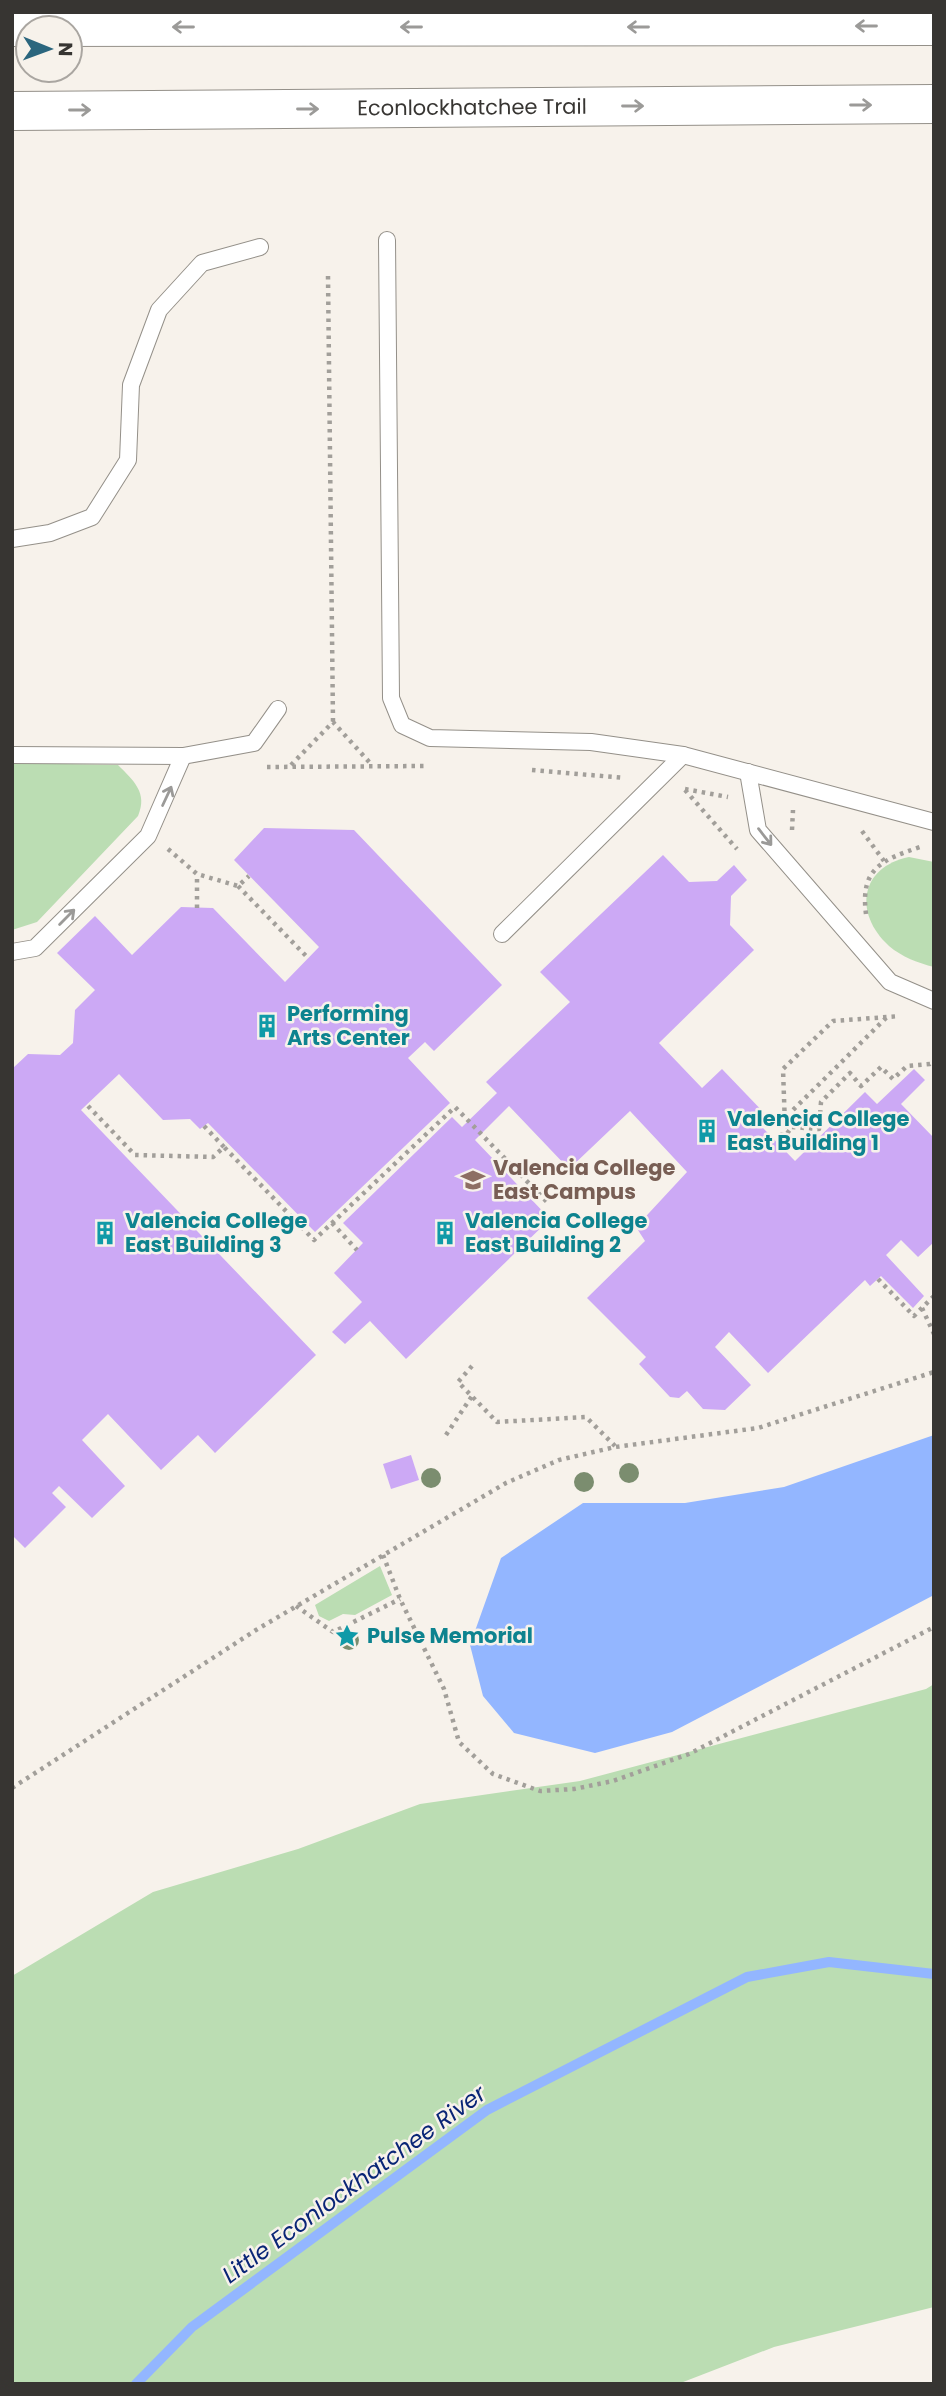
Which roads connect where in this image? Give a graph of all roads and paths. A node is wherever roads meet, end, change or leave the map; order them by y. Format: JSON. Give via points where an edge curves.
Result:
{"nodes":[{"id":1,"x":934,"y":26,"type":"edge"},
{"id":2,"x":12,"y":27,"type":"edge"},
{"id":3,"x":934,"y":104,"type":"edge"},
{"id":4,"x":12,"y":111,"type":"edge"},
{"id":5,"x":387,"y":240,"type":"dead end"},
{"id":6,"x":260,"y":247,"type":"dead end"},
{"id":7,"x":328,"y":276,"type":"dead end"},
{"id":8,"x":12,"y":539,"type":"edge"},
{"id":9,"x":278,"y":709,"type":"dead end"},
{"id":10,"x":333,"y":722,"type":"junction"},
{"id":11,"x":12,"y":755,"type":"edge"},
{"id":12,"x":683,"y":755,"type":"junction"},
{"id":13,"x":183,"y":756,"type":"junction"},
{"id":14,"x":290,"y":765,"type":"junction"},
{"id":15,"x":372,"y":765,"type":"junction"},
{"id":16,"x":440,"y":766,"type":"dead end"},
{"id":17,"x":263,"y":767,"type":"dead end"},
{"id":18,"x":531,"y":770,"type":"dead end"},
{"id":19,"x":748,"y":772,"type":"junction"},
{"id":20,"x":654,"y":783,"type":"junction"},
{"id":21,"x":753,"y":802,"type":"junction"},
{"id":22,"x":804,"y":811,"type":"dead end"},
{"id":23,"x":934,"y":822,"type":"edge"},
{"id":24,"x":868,"y":826,"type":"dead end"},
{"id":25,"x":172,"y":837,"type":"dead end"},
{"id":26,"x":931,"y":843,"type":"dead end"},
{"id":27,"x":167,"y":849,"type":"junction"},
{"id":28,"x":159,"y":859,"type":"dead end"},
{"id":29,"x":884,"y":862,"type":"junction"},
{"id":30,"x":197,"y":874,"type":"junction"},
{"id":31,"x":249,"y":876,"type":"dead end"},
{"id":32,"x":238,"y":886,"type":"junction"},
{"id":33,"x":197,"y":908,"type":"dead end"},
{"id":34,"x":866,"y":919,"type":"dead end"},
{"id":35,"x":502,"y":933,"type":"dead end"},
{"id":36,"x":12,"y":952,"type":"edge"},
{"id":37,"x":308,"y":958,"type":"dead end"},
{"id":38,"x":934,"y":1001,"type":"edge"},
{"id":39,"x":900,"y":1016,"type":"dead end"},
{"id":40,"x":888,"y":1017,"type":"junction"},
{"id":41,"x":934,"y":1061,"type":"edge"},
{"id":42,"x":88,"y":1106,"type":"dead end"},
{"id":43,"x":204,"y":1126,"type":"dead end"},
{"id":44,"x":792,"y":1127,"type":"junction"},
{"id":45,"x":223,"y":1147,"type":"junction"},
{"id":46,"x":549,"y":1204,"type":"dead end"},
{"id":47,"x":332,"y":1223,"type":"junction"},
{"id":48,"x":357,"y":1250,"type":"dead end"},
{"id":49,"x":878,"y":1279,"type":"dead end"},
{"id":50,"x":934,"y":1296,"type":"edge"},
{"id":51,"x":922,"y":1308,"type":"junction"},
{"id":52,"x":934,"y":1334,"type":"edge"},
{"id":53,"x":472,"y":1366,"type":"dead end"},
{"id":54,"x":934,"y":1372,"type":"edge"},
{"id":55,"x":472,"y":1396,"type":"junction"},
{"id":56,"x":446,"y":1435,"type":"dead end"},
{"id":57,"x":615,"y":1447,"type":"junction"},
{"id":58,"x":383,"y":1555,"type":"junction"},
{"id":59,"x":400,"y":1599,"type":"junction"},
{"id":60,"x":296,"y":1606,"type":"junction"},
{"id":61,"x":934,"y":1627,"type":"edge"},
{"id":62,"x":12,"y":1788,"type":"edge"}],
"edges":[{"from":1,"to":2,"type":"street","one_way":true},
{"from":4,"to":3,"type":"street","name":"Econlockhatchee Trail","one_way":true},
{"from":5,"to":12,"type":"lane","via":[[391,698],[402,725],[430,738],[591,742]]},
{"from":6,"to":8,"type":"lane","via":[[201,263],[159,310],[131,385],[128,460],[92,517],[50,533]]},
{"from":7,"to":10,"type":"path"},
{"from":9,"to":13,"type":"lane","via":[[254,743]]},
{"from":10,"to":14,"type":"path"},
{"from":10,"to":15,"type":"path"},
{"from":11,"to":13,"type":"lane"},
{"from":12,"to":19,"type":"lane"},
{"from":12,"to":20,"type":"lane"},
{"from":36,"to":13,"type":"lane","one_way":true,"via":[[35,948],[148,836]]},
{"from":14,"to":15,"type":"path"},
{"from":14,"to":17,"type":"path"},
{"from":15,"to":16,"type":"path"},
{"from":18,"to":20,"type":"path"},
{"from":19,"to":21,"type":"lane"},
{"from":19,"to":23,"type":"lane"},
{"from":20,"to":21,"type":"path"},
{"from":20,"to":35,"type":"lane"},
{"from":21,"to":22,"type":"path"},
{"from":21,"to":38,"type":"lane","one_way":true,"via":[[758,830],[890,982]]},
{"from":24,"to":29,"type":"path","via":[[855,823]]},
{"from":25,"to":27,"type":"path"},
{"from":26,"to":29,"type":"path"},
{"from":27,"to":28,"type":"path"},
{"from":27,"to":30,"type":"path"},
{"from":29,"to":34,"type":"path","via":[[869,874]]},
{"from":30,"to":32,"type":"path"},
{"from":30,"to":33,"type":"path"},
{"from":31,"to":32,"type":"path"},
{"from":32,"to":37,"type":"path"},
{"from":39,"to":40,"type":"path"},
{"from":40,"to":44,"type":"path","via":[[792,1111]]},
{"from":40,"to":44,"type":"path","via":[[833,1021],[783,1069],[785,1126],[779,1144]]},
{"from":41,"to":44,"type":"path","via":[[907,1066],[893,1079],[881,1067],[861,1086],[850,1073],[821,1102],[819,1129]]},
{"from":42,"to":45,"type":"path","via":[[135,1155],[213,1157]]},
{"from":43,"to":45,"type":"path"},
{"from":45,"to":47,"type":"path","via":[[314,1240]]},
{"from":46,"to":47,"type":"path","via":[[456,1107]]},
{"from":47,"to":48,"type":"path"},
{"from":49,"to":51,"type":"path","via":[[914,1316]]},
{"from":50,"to":51,"type":"path"},
{"from":51,"to":52,"type":"path"},
{"from":53,"to":55,"type":"path","via":[[458,1381]]},
{"from":54,"to":57,"type":"path","via":[[758,1428]]},
{"from":55,"to":56,"type":"path"},
{"from":55,"to":57,"type":"path","via":[[497,1422],[586,1417]]},
{"from":57,"to":58,"type":"path","via":[[559,1460],[506,1483]]},
{"from":58,"to":59,"type":"path"},
{"from":58,"to":60,"type":"path"},
{"from":59,"to":60,"type":"path","via":[[333,1632]]},
{"from":59,"to":61,"type":"path","via":[[444,1689],[459,1742],[493,1774],[540,1791],[612,1780],[689,1754]]},
{"from":60,"to":62,"type":"path"}]}
